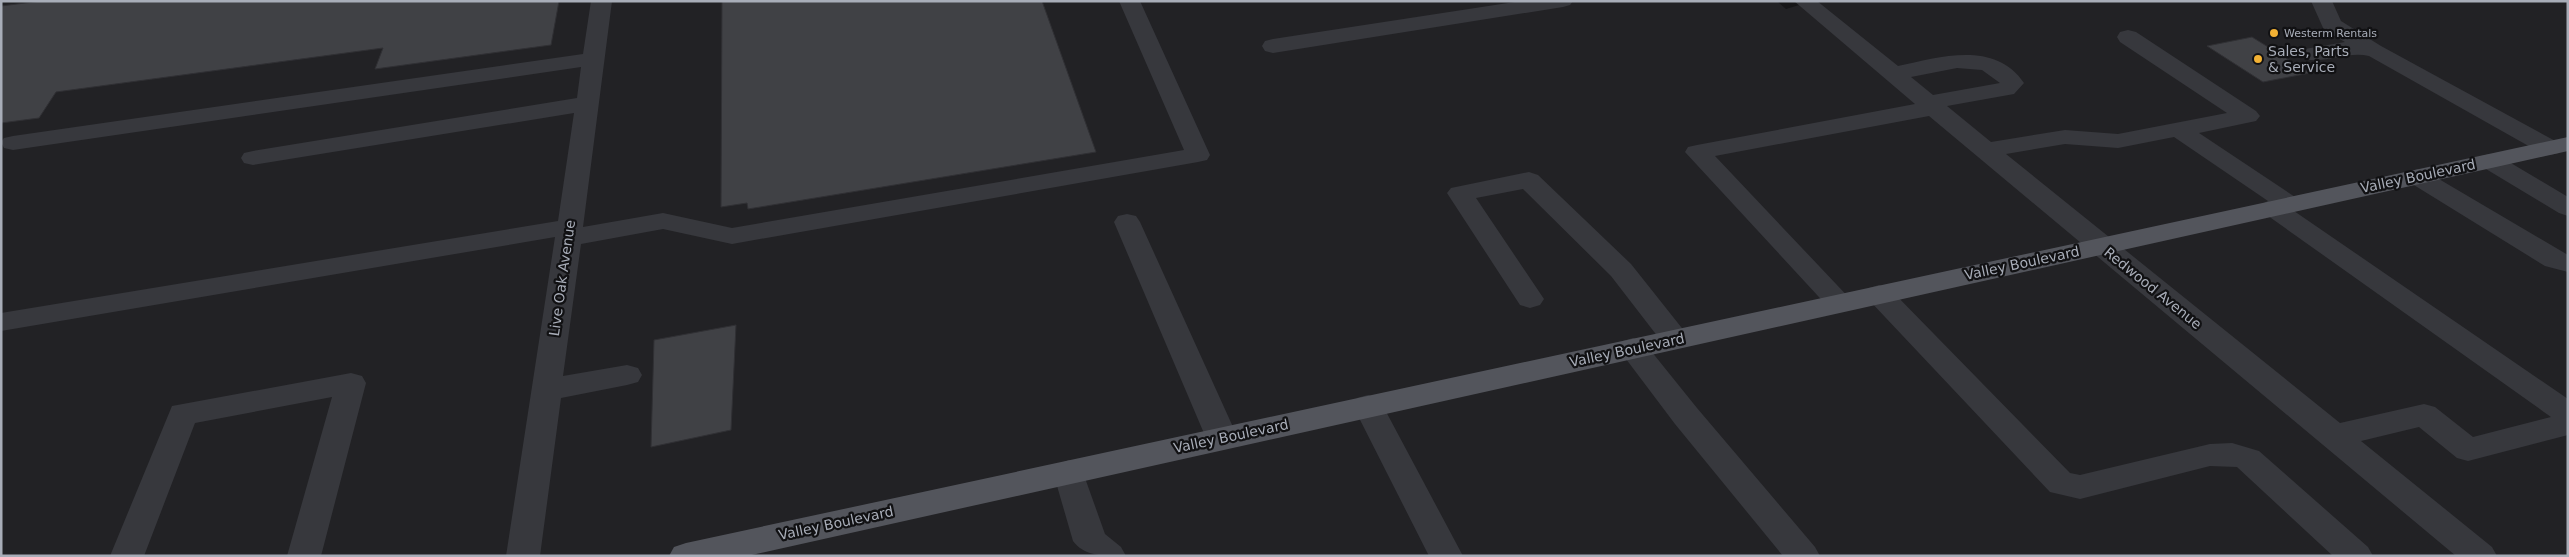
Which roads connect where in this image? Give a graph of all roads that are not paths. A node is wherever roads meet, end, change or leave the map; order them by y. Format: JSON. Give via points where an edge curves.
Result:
{"nodes":[{"id":1,"x":602,"y":1,"type":"edge"},
{"id":2,"x":1129,"y":1,"type":"edge"},
{"id":3,"x":1563,"y":1,"type":"edge"},
{"id":4,"x":1804,"y":1,"type":"edge"},
{"id":5,"x":2322,"y":1,"type":"edge"},
{"id":6,"x":2128,"y":37,"type":"dead end"},
{"id":7,"x":1273,"y":46,"type":"dead end"},
{"id":8,"x":2376,"y":51,"type":"junction"},
{"id":9,"x":2313,"y":54,"type":"dead end"},
{"id":10,"x":593,"y":59,"type":"junction"},
{"id":11,"x":1893,"y":74,"type":"junction"},
{"id":12,"x":586,"y":104,"type":"junction"},
{"id":13,"x":1931,"y":105,"type":"junction"},
{"id":14,"x":2179,"y":130,"type":"junction"},
{"id":15,"x":13,"y":143,"type":"dead end"},
{"id":16,"x":2559,"y":146,"type":"edge"},
{"id":17,"x":1986,"y":150,"type":"junction"},
{"id":18,"x":253,"y":158,"type":"dead end"},
{"id":19,"x":2490,"y":161,"type":"junction"},
{"id":20,"x":2418,"y":176,"type":"junction"},
{"id":21,"x":2281,"y":206,"type":"junction"},
{"id":22,"x":2568,"y":208,"type":"edge"},
{"id":23,"x":1127,"y":222,"type":"dead end"},
{"id":24,"x":568,"y":232,"type":"junction"},
{"id":25,"x":2101,"y":246,"type":"junction"},
{"id":26,"x":2568,"y":264,"type":"edge"},
{"id":27,"x":1879,"y":294,"type":"junction"},
{"id":28,"x":1530,"y":298,"type":"dead end"},
{"id":29,"x":1840,"y":303,"type":"junction"},
{"id":30,"x":1,"y":322,"type":"edge"},
{"id":31,"x":1675,"y":339,"type":"junction"},
{"id":32,"x":1633,"y":348,"type":"junction"},
{"id":33,"x":627,"y":375,"type":"dead end"},
{"id":34,"x":546,"y":390,"type":"junction"},
{"id":35,"x":1368,"y":406,"type":"junction"},
{"id":36,"x":2568,"y":414,"type":"edge"},
{"id":37,"x":2568,"y":424,"type":"edge"},
{"id":38,"x":2333,"y":436,"type":"junction"},
{"id":39,"x":1222,"y":438,"type":"junction"},
{"id":40,"x":1069,"y":472,"type":"junction"},
{"id":41,"x":127,"y":556,"type":"edge"},
{"id":42,"x":304,"y":556,"type":"edge"},
{"id":43,"x":523,"y":556,"type":"edge"},
{"id":44,"x":686,"y":556,"type":"edge"},
{"id":45,"x":1109,"y":556,"type":"edge"},
{"id":46,"x":1446,"y":556,"type":"edge"},
{"id":47,"x":1803,"y":556,"type":"edge"},
{"id":48,"x":2356,"y":556,"type":"edge"},
{"id":49,"x":2480,"y":556,"type":"edge"}],
"edges":[{"from":1,"to":10,"type":"street","name":"Live Oak Avenue"},
{"from":2,"to":24,"type":"street","via":[[1198,155],[732,236],[664,221]]},
{"from":3,"to":7,"type":"street"},
{"from":4,"to":11,"type":"street","name":"Redwood Avenue"},
{"from":5,"to":8,"type":"street","via":[[2332,25]]},
{"from":6,"to":14,"type":"street","via":[[2248,116]]},
{"from":8,"to":9,"type":"street","via":[[2358,47]]},
{"from":8,"to":16,"type":"street"},
{"from":10,"to":12,"type":"street","name":"Live Oak Avenue"},
{"from":10,"to":15,"type":"street"},
{"from":11,"to":13,"type":"street","name":"Redwood Avenue"},
{"from":11,"to":13,"type":"street","via":[[1970,60],[1991,64],[2007,74],[2013,83],[2006,89]]},
{"from":12,"to":18,"type":"street"},
{"from":12,"to":24,"type":"street","name":"Live Oak Avenue"},
{"from":13,"to":17,"type":"street","name":"Redwood Avenue"},
{"from":13,"to":29,"type":"street","via":[[1697,152]]},
{"from":14,"to":17,"type":"street","via":[[2118,142],[2065,137]]},
{"from":14,"to":21,"type":"street"},
{"from":16,"to":19,"type":"main road","name":"Valley Boulevard"},
{"from":17,"to":25,"type":"street","name":"Redwood Avenue"},
{"from":19,"to":20,"type":"main road","name":"Valley Boulevard"},
{"from":19,"to":22,"type":"street"},
{"from":20,"to":21,"type":"main road","name":"Valley Boulevard"},
{"from":20,"to":26,"type":"street","via":[[2555,260]]},
{"from":21,"to":25,"type":"main road","name":"Valley Boulevard"},
{"from":21,"to":36,"type":"street","via":[[2341,255]]},
{"from":23,"to":39,"type":"street"},
{"from":24,"to":30,"type":"street"},
{"from":24,"to":34,"type":"street","name":"Live Oak Avenue"},
{"from":25,"to":27,"type":"main road","name":"Valley Boulevard"},
{"from":25,"to":38,"type":"street","name":"Redwood Avenue"},
{"from":27,"to":29,"type":"main road","name":"Valley Boulevard"},
{"from":27,"to":48,"type":"street","via":[[2062,484],[2080,487],[2210,455],[2232,454],[2248,459]]},
{"from":28,"to":31,"type":"street","via":[[1460,193],[1530,180],[1621,270]]},
{"from":29,"to":31,"type":"main road","name":"Valley Boulevard"},
{"from":31,"to":32,"type":"main road","name":"Valley Boulevard"},
{"from":32,"to":35,"type":"main road","name":"Valley Boulevard"},
{"from":32,"to":47,"type":"street"},
{"from":33,"to":34,"type":"street"},
{"from":34,"to":43,"type":"street","name":"Live Oak Avenue"},
{"from":35,"to":39,"type":"main road","name":"Valley Boulevard"},
{"from":35,"to":46,"type":"street"},
{"from":37,"to":38,"type":"street","via":[[2468,450],[2424,416]]},
{"from":38,"to":49,"type":"street","name":"Redwood Avenue"},
{"from":39,"to":40,"type":"main road","name":"Valley Boulevard"},
{"from":40,"to":44,"type":"main road","name":"Valley Boulevard"},
{"from":40,"to":45,"type":"street","via":[[1090,541]]},
{"from":41,"to":42,"type":"street","via":[[184,414],[351,383]]}]}
